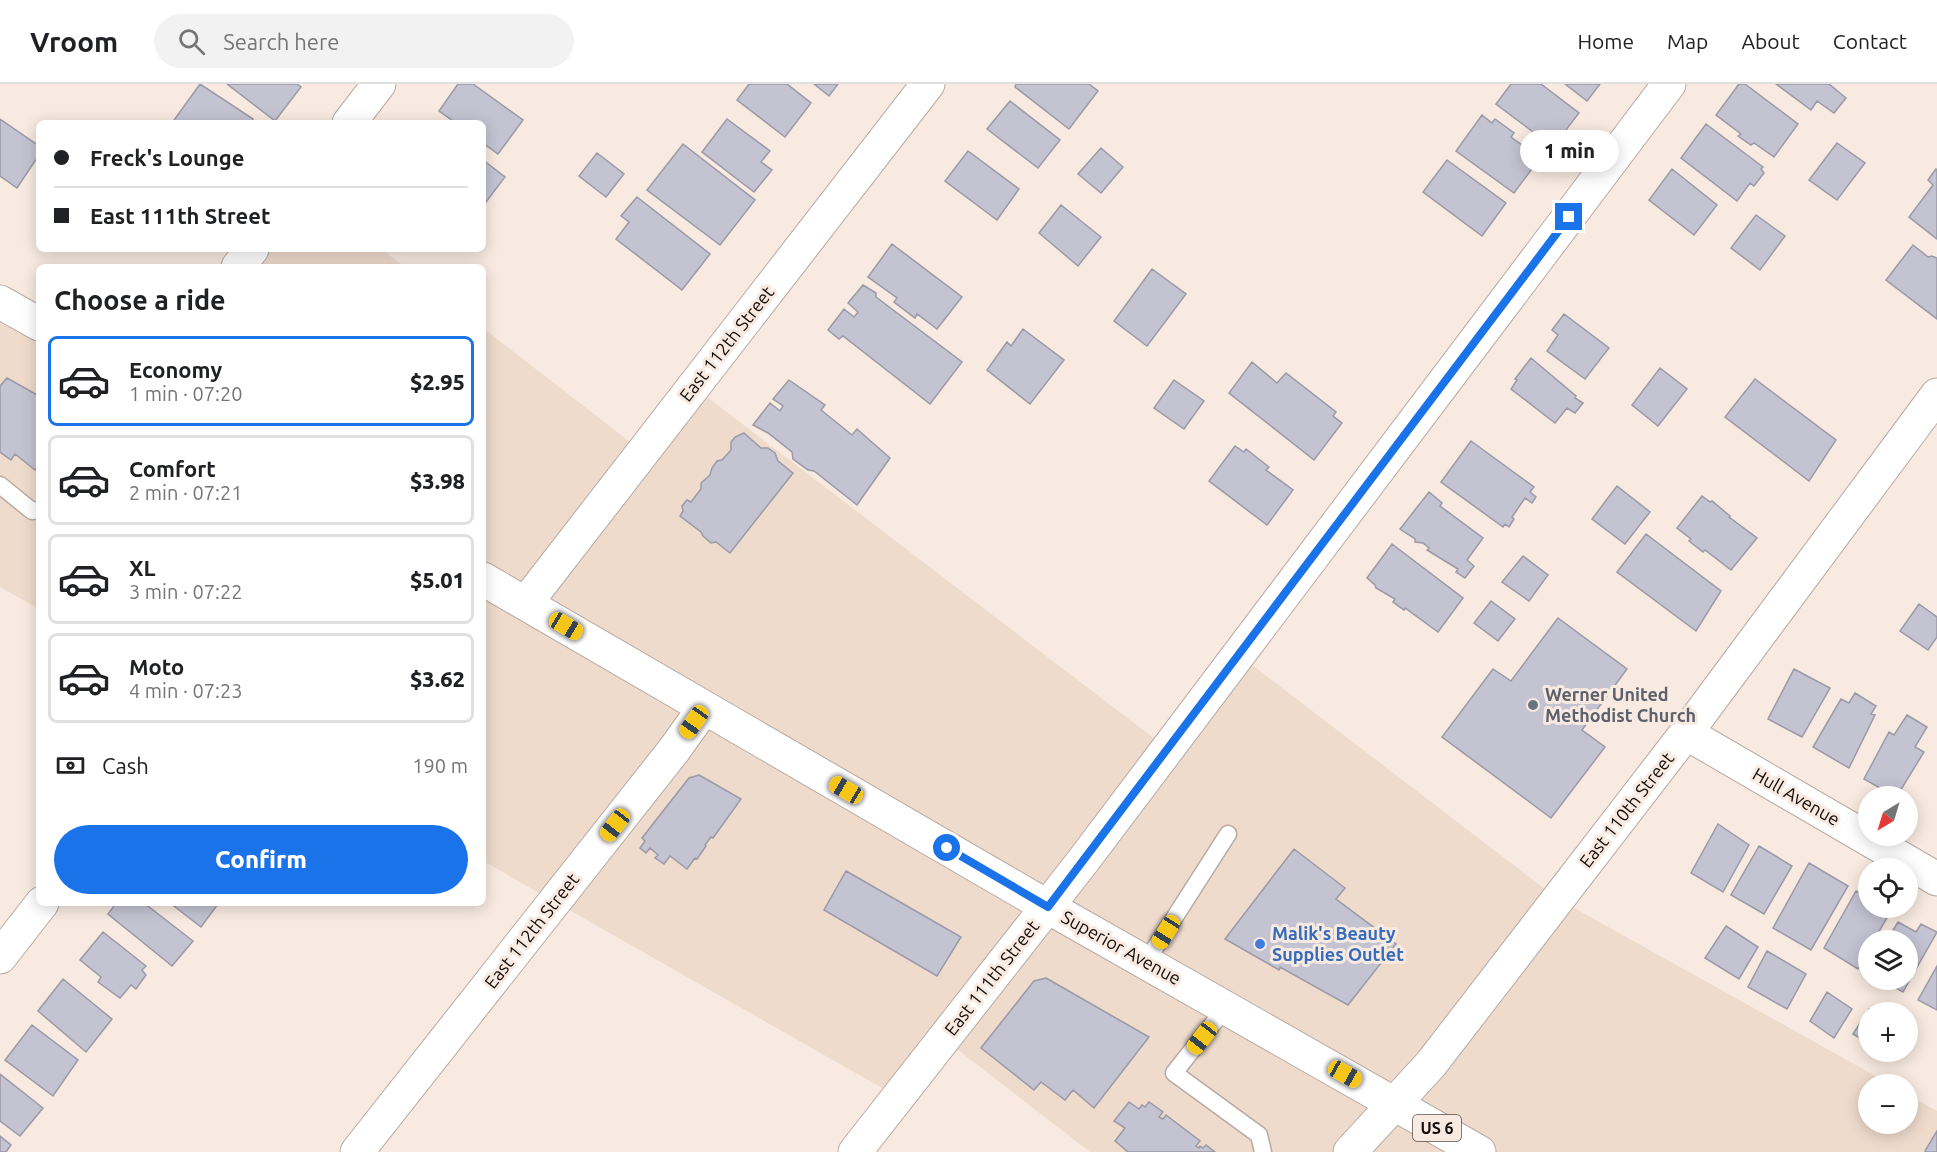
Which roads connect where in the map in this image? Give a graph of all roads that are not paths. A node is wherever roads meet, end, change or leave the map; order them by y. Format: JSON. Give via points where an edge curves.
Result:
{"nodes":[{"id":1,"x":379,"y":84,"type":"edge"},
{"id":2,"x":928,"y":84,"type":"edge"},
{"id":3,"x":1669,"y":84,"type":"edge"},
{"id":4,"x":351,"y":120,"type":"edge"},
{"id":5,"x":250,"y":252,"type":"edge"},
{"id":6,"x":240,"y":264,"type":"edge"},
{"id":7,"x":3,"y":310,"type":"edge"},
{"id":8,"x":36,"y":323,"type":"edge"},
{"id":9,"x":1934,"y":407,"type":"edge"},
{"id":10,"x":0,"y":485,"type":"edge"},
{"id":11,"x":36,"y":510,"type":"edge"},
{"id":12,"x":486,"y":581,"type":"edge"},
{"id":13,"x":526,"y":603,"type":"junction"},
{"id":14,"x":704,"y":708,"type":"junction"},
{"id":15,"x":1686,"y":733,"type":"junction"},
{"id":16,"x":1228,"y":834,"type":"dead end"},
{"id":17,"x":1937,"y":879,"type":"edge"},
{"id":18,"x":40,"y":906,"type":"edge"},
{"id":19,"x":1048,"y":907,"type":"junction"},
{"id":20,"x":0,"y":957,"type":"edge"},
{"id":21,"x":1146,"y":962,"type":"junction"},
{"id":22,"x":1226,"y":1007,"type":"junction"},
{"id":23,"x":1395,"y":1103,"type":"junction"},
{"id":24,"x":357,"y":1152,"type":"edge"},
{"id":25,"x":855,"y":1152,"type":"edge"},
{"id":26,"x":1263,"y":1152,"type":"edge"},
{"id":27,"x":1350,"y":1152,"type":"edge"},
{"id":28,"x":1479,"y":1152,"type":"edge"}],
"edges":[{"from":1,"to":4,"type":"street"},
{"from":2,"to":13,"type":"street","name":"East 112th Street"},
{"from":3,"to":19,"type":"street","name":"East 111th Street"},
{"from":5,"to":6,"type":"street"},
{"from":7,"to":8,"type":"street"},
{"from":9,"to":15,"type":"street","name":"East 110th Street"},
{"from":10,"to":11,"type":"lane"},
{"from":12,"to":13,"type":"street","name":"Superior Avenue","number":"US 6"},
{"from":13,"to":14,"type":"street","name":"Superior Avenue","number":"US 6"},
{"from":14,"to":19,"type":"street","name":"Superior Avenue","number":"US 6"},
{"from":14,"to":24,"type":"street","name":"East 112th Street"},
{"from":15,"to":17,"type":"street","name":"Hull Avenue"},
{"from":15,"to":23,"type":"street","name":"East 110th Street","via":[[1431,1064]]},
{"from":16,"to":21,"type":"lane"},
{"from":18,"to":20,"type":"street"},
{"from":19,"to":21,"type":"street","name":"Superior Avenue","number":"US 6"},
{"from":19,"to":25,"type":"street","name":"East 111th Street"},
{"from":21,"to":22,"type":"street","name":"Superior Avenue","number":"US 6"},
{"from":22,"to":23,"type":"street","name":"Superior Avenue","number":"US 6"},
{"from":22,"to":26,"type":"lane","via":[[1174,1073],[1259,1135]]},
{"from":23,"to":27,"type":"street","name":"East 110th Street"},
{"from":23,"to":28,"type":"street","name":"Superior Avenue","number":"US 6"}]}
